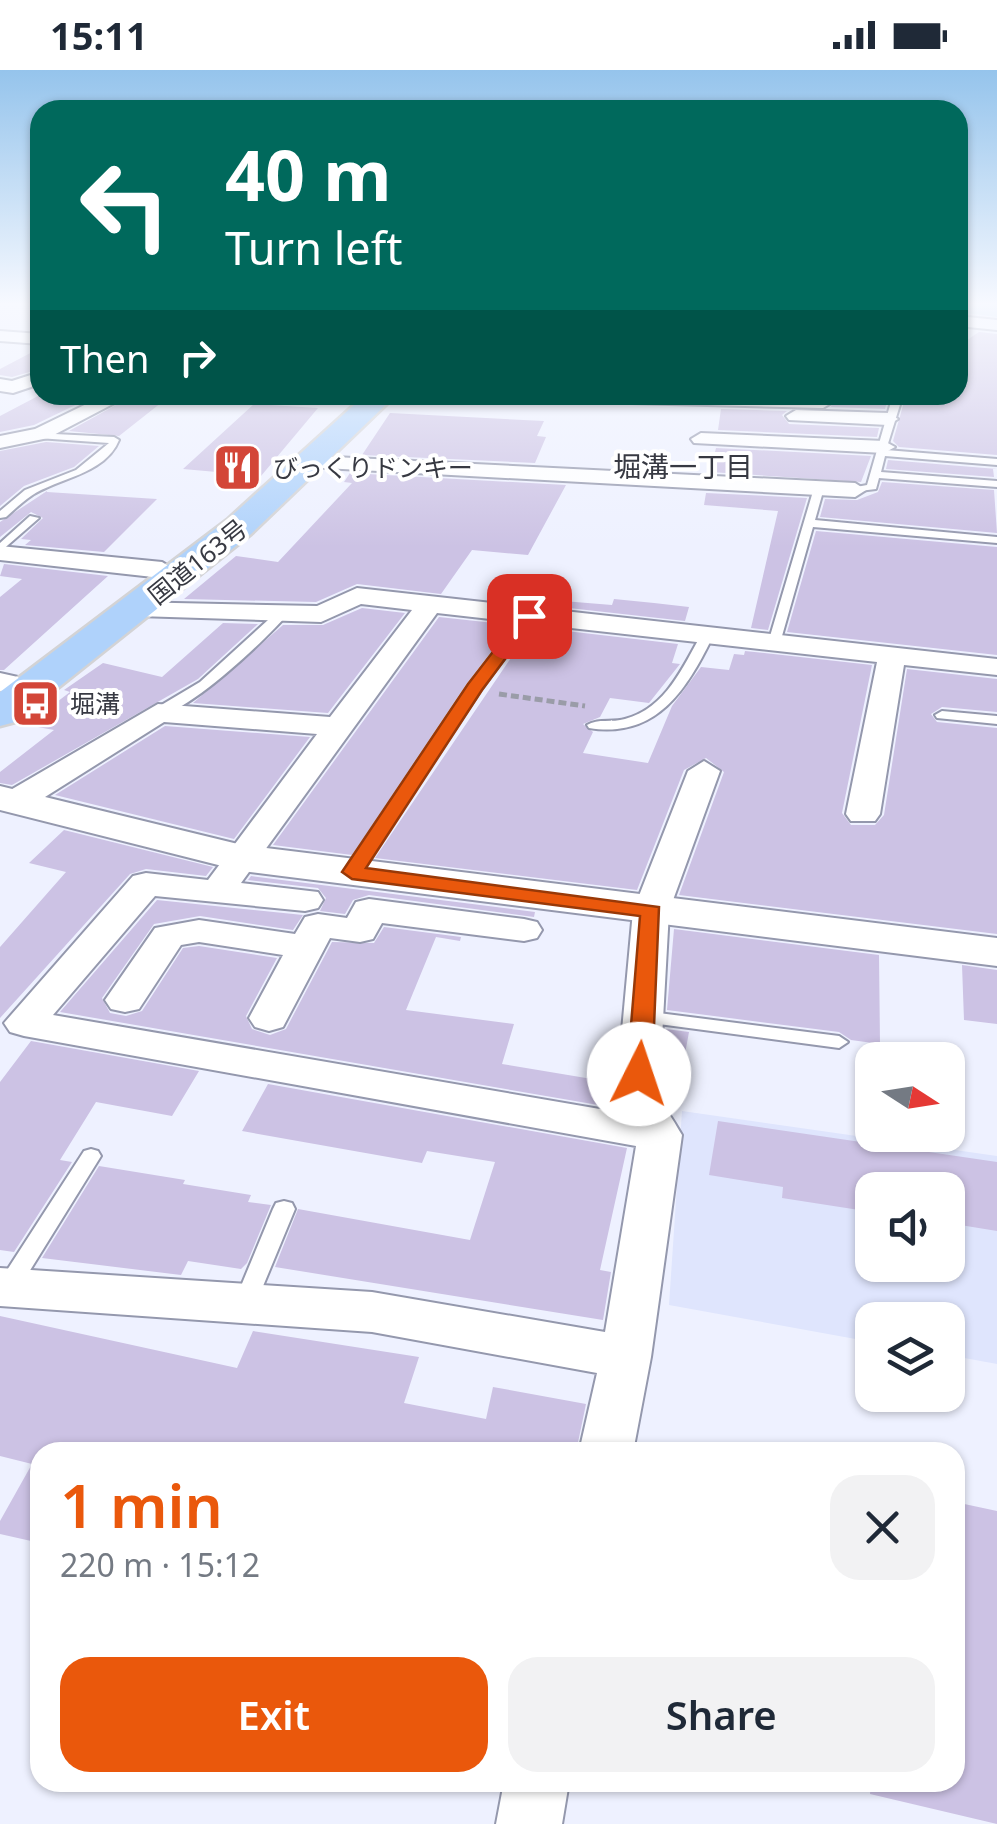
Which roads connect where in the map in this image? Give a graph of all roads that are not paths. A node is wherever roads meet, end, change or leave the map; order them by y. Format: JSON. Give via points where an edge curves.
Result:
{"nodes":[{"id":1,"x":100,"y":405,"type":"edge"},
{"id":2,"x":351,"y":405,"type":"edge"},
{"id":3,"x":372,"y":405,"type":"edge"},
{"id":4,"x":708,"y":405,"type":"edge"},
{"id":5,"x":741,"y":405,"type":"edge"},
{"id":6,"x":894,"y":405,"type":"edge"},
{"id":7,"x":888,"y":419,"type":"junction"},
{"id":8,"x":38,"y":435,"type":"junction"},
{"id":9,"x":0,"y":442,"type":"edge"},
{"id":10,"x":699,"y":450,"type":"junction"},
{"id":11,"x":880,"y":461,"type":"junction"},
{"id":12,"x":314,"y":462,"type":"junction"},
{"id":13,"x":997,"y":462,"type":"edge"},
{"id":14,"x":691,"y":483,"type":"junction"},
{"id":15,"x":997,"y":484,"type":"edge"},
{"id":16,"x":818,"y":488,"type":"junction"},
{"id":17,"x":856,"y":490,"type":"joint"},
{"id":18,"x":2,"y":515,"type":"edge"},
{"id":19,"x":34,"y":518,"type":"dead end"},
{"id":20,"x":809,"y":523,"type":"junction"},
{"id":21,"x":997,"y":540,"type":"edge"},
{"id":22,"x":0,"y":551,"type":"edge"},
{"id":23,"x":29,"y":556,"type":"junction"},
{"id":24,"x":162,"y":570,"type":"junction"},
{"id":25,"x":0,"y":580,"type":"edge"},
{"id":26,"x":430,"y":604,"type":"junction"},
{"id":27,"x":138,"y":608,"type":"junction"},
{"id":28,"x":283,"y":613,"type":"junction"},
{"id":29,"x":529,"y":616,"type":"junction"},
{"id":30,"x":707,"y":636,"type":"junction"},
{"id":31,"x":774,"y":644,"type":"junction"},
{"id":32,"x":892,"y":656,"type":"junction"},
{"id":33,"x":997,"y":667,"type":"edge"},
{"id":34,"x":2,"y":692,"type":"edge"},
{"id":35,"x":158,"y":713,"type":"junction"},
{"id":36,"x":942,"y":715,"type":"dead end"},
{"id":37,"x":997,"y":720,"type":"edge"},
{"id":38,"x":594,"y":725,"type":"road end"},
{"id":39,"x":338,"y":727,"type":"junction"},
{"id":40,"x":704,"y":771,"type":"dead end"},
{"id":41,"x":7,"y":800,"type":"edge"},
{"id":42,"x":863,"y":814,"type":"dead end"},
{"id":43,"x":230,"y":875,"type":"junction"},
{"id":44,"x":369,"y":886,"type":"junction"},
{"id":45,"x":305,"y":900,"type":"dead end"},
{"id":46,"x":651,"y":911,"type":"junction"},
{"id":47,"x":524,"y":930,"type":"dead end"},
{"id":48,"x":307,"y":947,"type":"junction"},
{"id":49,"x":997,"y":952,"type":"edge"},
{"id":50,"x":125,"y":1000,"type":"dead end"},
{"id":51,"x":643,"y":1017,"type":"junction"},
{"id":52,"x":268,"y":1018,"type":"dead end"},
{"id":53,"x":839,"y":1042,"type":"dead end"},
{"id":54,"x":646,"y":1104,"type":"junction"},
{"id":55,"x":91,"y":1156,"type":"dead end"},
{"id":56,"x":284,"y":1210,"type":"dead end"},
{"id":57,"x":4,"y":1287,"type":"edge"},
{"id":58,"x":244,"y":1303,"type":"junction"},
{"id":59,"x":626,"y":1357,"type":"junction"},
{"id":60,"x":608,"y":1442,"type":"edge"},
{"id":61,"x":535,"y":1792,"type":"edge"},
{"id":62,"x":528,"y":1824,"type":"edge"}],
"edges":[{"from":1,"to":8,"type":"street"},
{"from":2,"to":24,"type":"highway","name":"国道163号","via":[[301,457]]},
{"from":3,"to":12,"type":"highway","name":"国道163号"},
{"from":4,"to":10,"type":"street"},
{"from":5,"to":7,"type":"street"},
{"from":6,"to":7,"type":"lane"},
{"from":7,"to":11,"type":"lane"},
{"from":8,"to":9,"type":"street"},
{"from":8,"to":18,"type":"lane","via":[[114,440],[80,472],[29,492]]},
{"from":10,"to":11,"type":"street"},
{"from":10,"to":14,"type":"street"},
{"from":11,"to":13,"type":"lane"},
{"from":11,"to":15,"type":"lane"},
{"from":11,"to":17,"type":"lane","via":[[872,487]]},
{"from":12,"to":14,"type":"street"},
{"from":12,"to":27,"type":"highway","name":"国道163号"},
{"from":14,"to":16,"type":"street"},
{"from":16,"to":17,"type":"street"},
{"from":16,"to":20,"type":"lane"},
{"from":19,"to":22,"type":"lane"},
{"from":20,"to":21,"type":"lane"},
{"from":20,"to":31,"type":"lane"},
{"from":22,"to":23,"type":"street"},
{"from":23,"to":24,"type":"street"},
{"from":23,"to":25,"type":"street"},
{"from":24,"to":34,"type":"highway","name":"国道163号"},
{"from":26,"to":28,"type":"street","via":[[358,596],[321,614]]},
{"from":26,"to":29,"type":"street"},
{"from":26,"to":39,"type":"street"},
{"from":27,"to":28,"type":"street"},
{"from":27,"to":34,"type":"highway","name":"国道163号"},
{"from":28,"to":35,"type":"lane","via":[[205,685]]},
{"from":29,"to":30,"type":"street"},
{"from":29,"to":44,"type":"lane","via":[[473,691]]},
{"from":30,"to":31,"type":"street"},
{"from":30,"to":38,"type":"lane","via":[[686,680],[646,718]]},
{"from":31,"to":32,"type":"street"},
{"from":32,"to":33,"type":"street"},
{"from":32,"to":42,"type":"street"},
{"from":35,"to":39,"type":"street"},
{"from":35,"to":41,"type":"street"},
{"from":36,"to":37,"type":"lane"},
{"from":39,"to":43,"type":"street"},
{"from":40,"to":46,"type":"street"},
{"from":41,"to":43,"type":"street"},
{"from":43,"to":44,"type":"street"},
{"from":43,"to":45,"type":"street"},
{"from":43,"to":54,"type":"street","via":[[146,884],[24,1023]]},
{"from":44,"to":46,"type":"street"},
{"from":44,"to":47,"type":"street"},
{"from":44,"to":48,"type":"street","via":[[360,931],[318,925]]},
{"from":46,"to":49,"type":"street"},
{"from":46,"to":51,"type":"street"},
{"from":48,"to":50,"type":"street","via":[[199,931],[168,936]]},
{"from":48,"to":52,"type":"street"},
{"from":51,"to":53,"type":"lane"},
{"from":51,"to":54,"type":"street"},
{"from":54,"to":59,"type":"street"},
{"from":55,"to":57,"type":"lane"},
{"from":56,"to":58,"type":"lane"},
{"from":57,"to":58,"type":"street"},
{"from":58,"to":59,"type":"street","via":[[372,1312]]},
{"from":59,"to":60,"type":"street"},
{"from":61,"to":62,"type":"street"}]}
